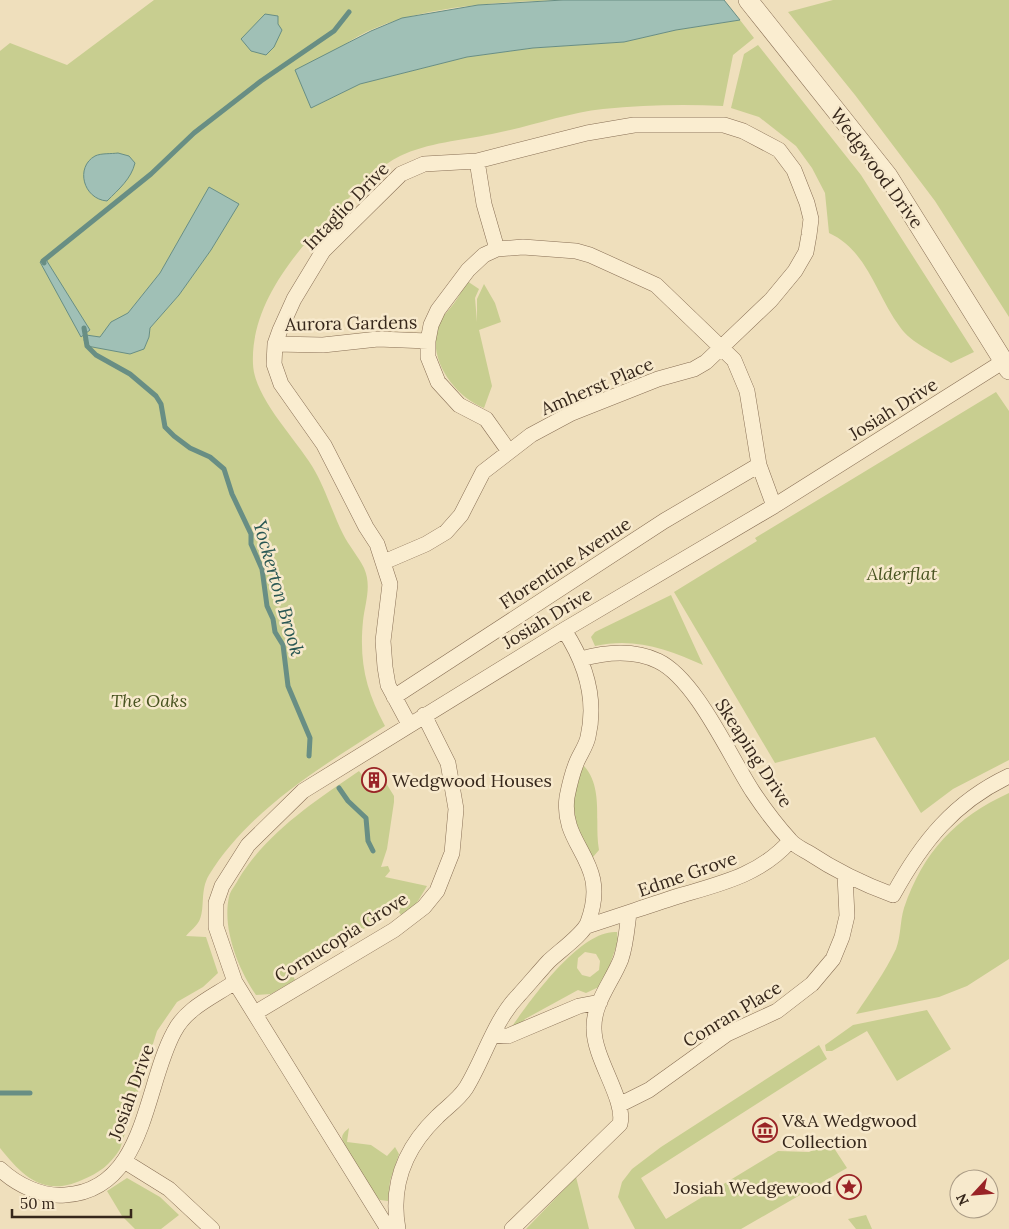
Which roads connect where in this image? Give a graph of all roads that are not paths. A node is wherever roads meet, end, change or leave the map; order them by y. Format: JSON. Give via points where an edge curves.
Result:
{"nodes":[{"id":1,"x":748,"y":0,"type":"edge"},
{"id":2,"x":477,"y":161,"type":"junction"},
{"id":3,"x":497,"y":249,"type":"junction"},
{"id":4,"x":428,"y":341,"type":"junction"},
{"id":5,"x":275,"y":344,"type":"junction"},
{"id":6,"x":722,"y":348,"type":"junction"},
{"id":7,"x":1006,"y":366,"type":"edge"},
{"id":8,"x":508,"y":450,"type":"junction"},
{"id":9,"x":759,"y":466,"type":"junction"},
{"id":10,"x":774,"y":506,"type":"junction"},
{"id":11,"x":384,"y":562,"type":"junction"},
{"id":12,"x":564,"y":630,"type":"junction"},
{"id":13,"x":581,"y":659,"type":"junction"},
{"id":14,"x":394,"y":697,"type":"junction"},
{"id":15,"x":424,"y":715,"type":"junction"},
{"id":16,"x":409,"y":724,"type":"junction"},
{"id":17,"x":1009,"y":776,"type":"edge"},
{"id":18,"x":790,"y":841,"type":"junction"},
{"id":19,"x":845,"y":875,"type":"junction"},
{"id":20,"x":629,"y":913,"type":"junction"},
{"id":21,"x":587,"y":926,"type":"junction"},
{"id":22,"x":234,"y":982,"type":"junction"},
{"id":23,"x":600,"y":1002,"type":"junction"},
{"id":24,"x":255,"y":1013,"type":"junction"},
{"id":25,"x":493,"y":1035,"type":"junction"},
{"id":26,"x":619,"y":1105,"type":"junction"},
{"id":27,"x":124,"y":1161,"type":"junction"},
{"id":28,"x":0,"y":1169,"type":"edge"},
{"id":29,"x":212,"y":1229,"type":"edge"},
{"id":30,"x":388,"y":1229,"type":"edge"},
{"id":31,"x":398,"y":1229,"type":"edge"},
{"id":32,"x":512,"y":1229,"type":"edge"}],
"edges":[{"from":1,"to":7,"type":"street","name":"Wedgwood Drive","via":[[888,176]]},
{"from":2,"to":3,"type":"street","via":[[484,204]]},
{"from":2,"to":5,"type":"street","name":"Intaglio Drive","via":[[424,164],[401,174],[323,251],[294,299]]},
{"from":2,"to":6,"type":"street","name":"Intaglio Drive","via":[[587,133],[634,125],[724,126],[749,134],[779,150],[800,181],[808,203],[810,219],[806,252],[771,300]]},
{"from":3,"to":4,"type":"street","via":[[465,274],[438,310]]},
{"from":3,"to":6,"type":"street","via":[[523,247],[576,251],[608,263],[656,286]]},
{"from":4,"to":5,"type":"street","name":"Aurora Gardens","via":[[378,338],[323,345]]},
{"from":4,"to":8,"type":"street","via":[[430,366],[439,383],[459,405],[486,419]]},
{"from":5,"to":11,"type":"street","name":"Intaglio Drive","via":[[274,364],[281,384],[324,445]]},
{"from":6,"to":8,"type":"street","name":"Amherst Place","via":[[694,370],[658,379],[572,413]]},
{"from":6,"to":9,"type":"street","via":[[734,360],[747,391]]},
{"from":7,"to":10,"type":"street","name":"Josiah Drive"},
{"from":8,"to":11,"type":"street","name":"Amherst Place","via":[[483,472],[461,515],[446,532]]},
{"from":9,"to":10,"type":"street"},
{"from":9,"to":14,"type":"street","name":"Florentine Avenue","via":[[664,521]]},
{"from":10,"to":12,"type":"street","name":"Josiah Drive"},
{"from":11,"to":14,"type":"street","name":"Intaglio Drive","via":[[390,584],[383,641],[388,685]]},
{"from":12,"to":13,"type":"street"},
{"from":12,"to":15,"type":"street","name":"Josiah Drive"},
{"from":13,"to":18,"type":"street","name":"Skeaping Drive","via":[[606,652],[646,656],[677,674],[712,721],[754,792]]},
{"from":13,"to":21,"type":"street","via":[[589,684],[588,737],[576,764],[567,798],[568,819],[596,884],[595,902]]},
{"from":14,"to":16,"type":"street","name":"Intaglio Drive"},
{"from":15,"to":16,"type":"street","name":"Josiah Drive"},
{"from":15,"to":24,"type":"street","name":"Cornucopia Grove","via":[[448,763],[456,808],[452,853],[437,891],[424,907],[394,930]]},
{"from":16,"to":22,"type":"street","name":"Josiah Drive","via":[[303,791],[248,845],[222,886],[216,903],[216,927]]},
{"from":17,"to":19,"type":"street","name":"Skeaping Drive","via":[[972,796],[947,818],[912,860],[894,895]]},
{"from":18,"to":19,"type":"street","name":"Skeaping Drive"},
{"from":18,"to":20,"type":"street","name":"Edme Grove","via":[[780,852],[749,873]]},
{"from":19,"to":26,"type":"street","name":"Conran Place","via":[[847,916],[842,937],[833,959],[812,984],[777,1011],[727,1034],[649,1090]]},
{"from":20,"to":21,"type":"street","name":"Edme Grove"},
{"from":20,"to":23,"type":"street","via":[[621,959]]},
{"from":21,"to":25,"type":"street","via":[[517,997]]},
{"from":22,"to":24,"type":"street","name":"Josiah Drive"},
{"from":22,"to":27,"type":"street","name":"Josiah Drive","via":[[192,1010],[174,1032],[133,1146]]},
{"from":23,"to":25,"type":"street","via":[[578,1006],[508,1036]]},
{"from":23,"to":26,"type":"street","via":[[594,1028],[596,1045]]},
{"from":24,"to":30,"type":"street","name":"Josiah Drive"},
{"from":25,"to":31,"type":"street","via":[[465,1089],[420,1136],[404,1161],[396,1192]]},
{"from":26,"to":32,"type":"street","via":[[620,1124]]},
{"from":27,"to":28,"type":"street","name":"Josiah Drive","via":[[110,1178],[69,1195],[44,1194]]},
{"from":27,"to":29,"type":"street","via":[[169,1189]]}]}
